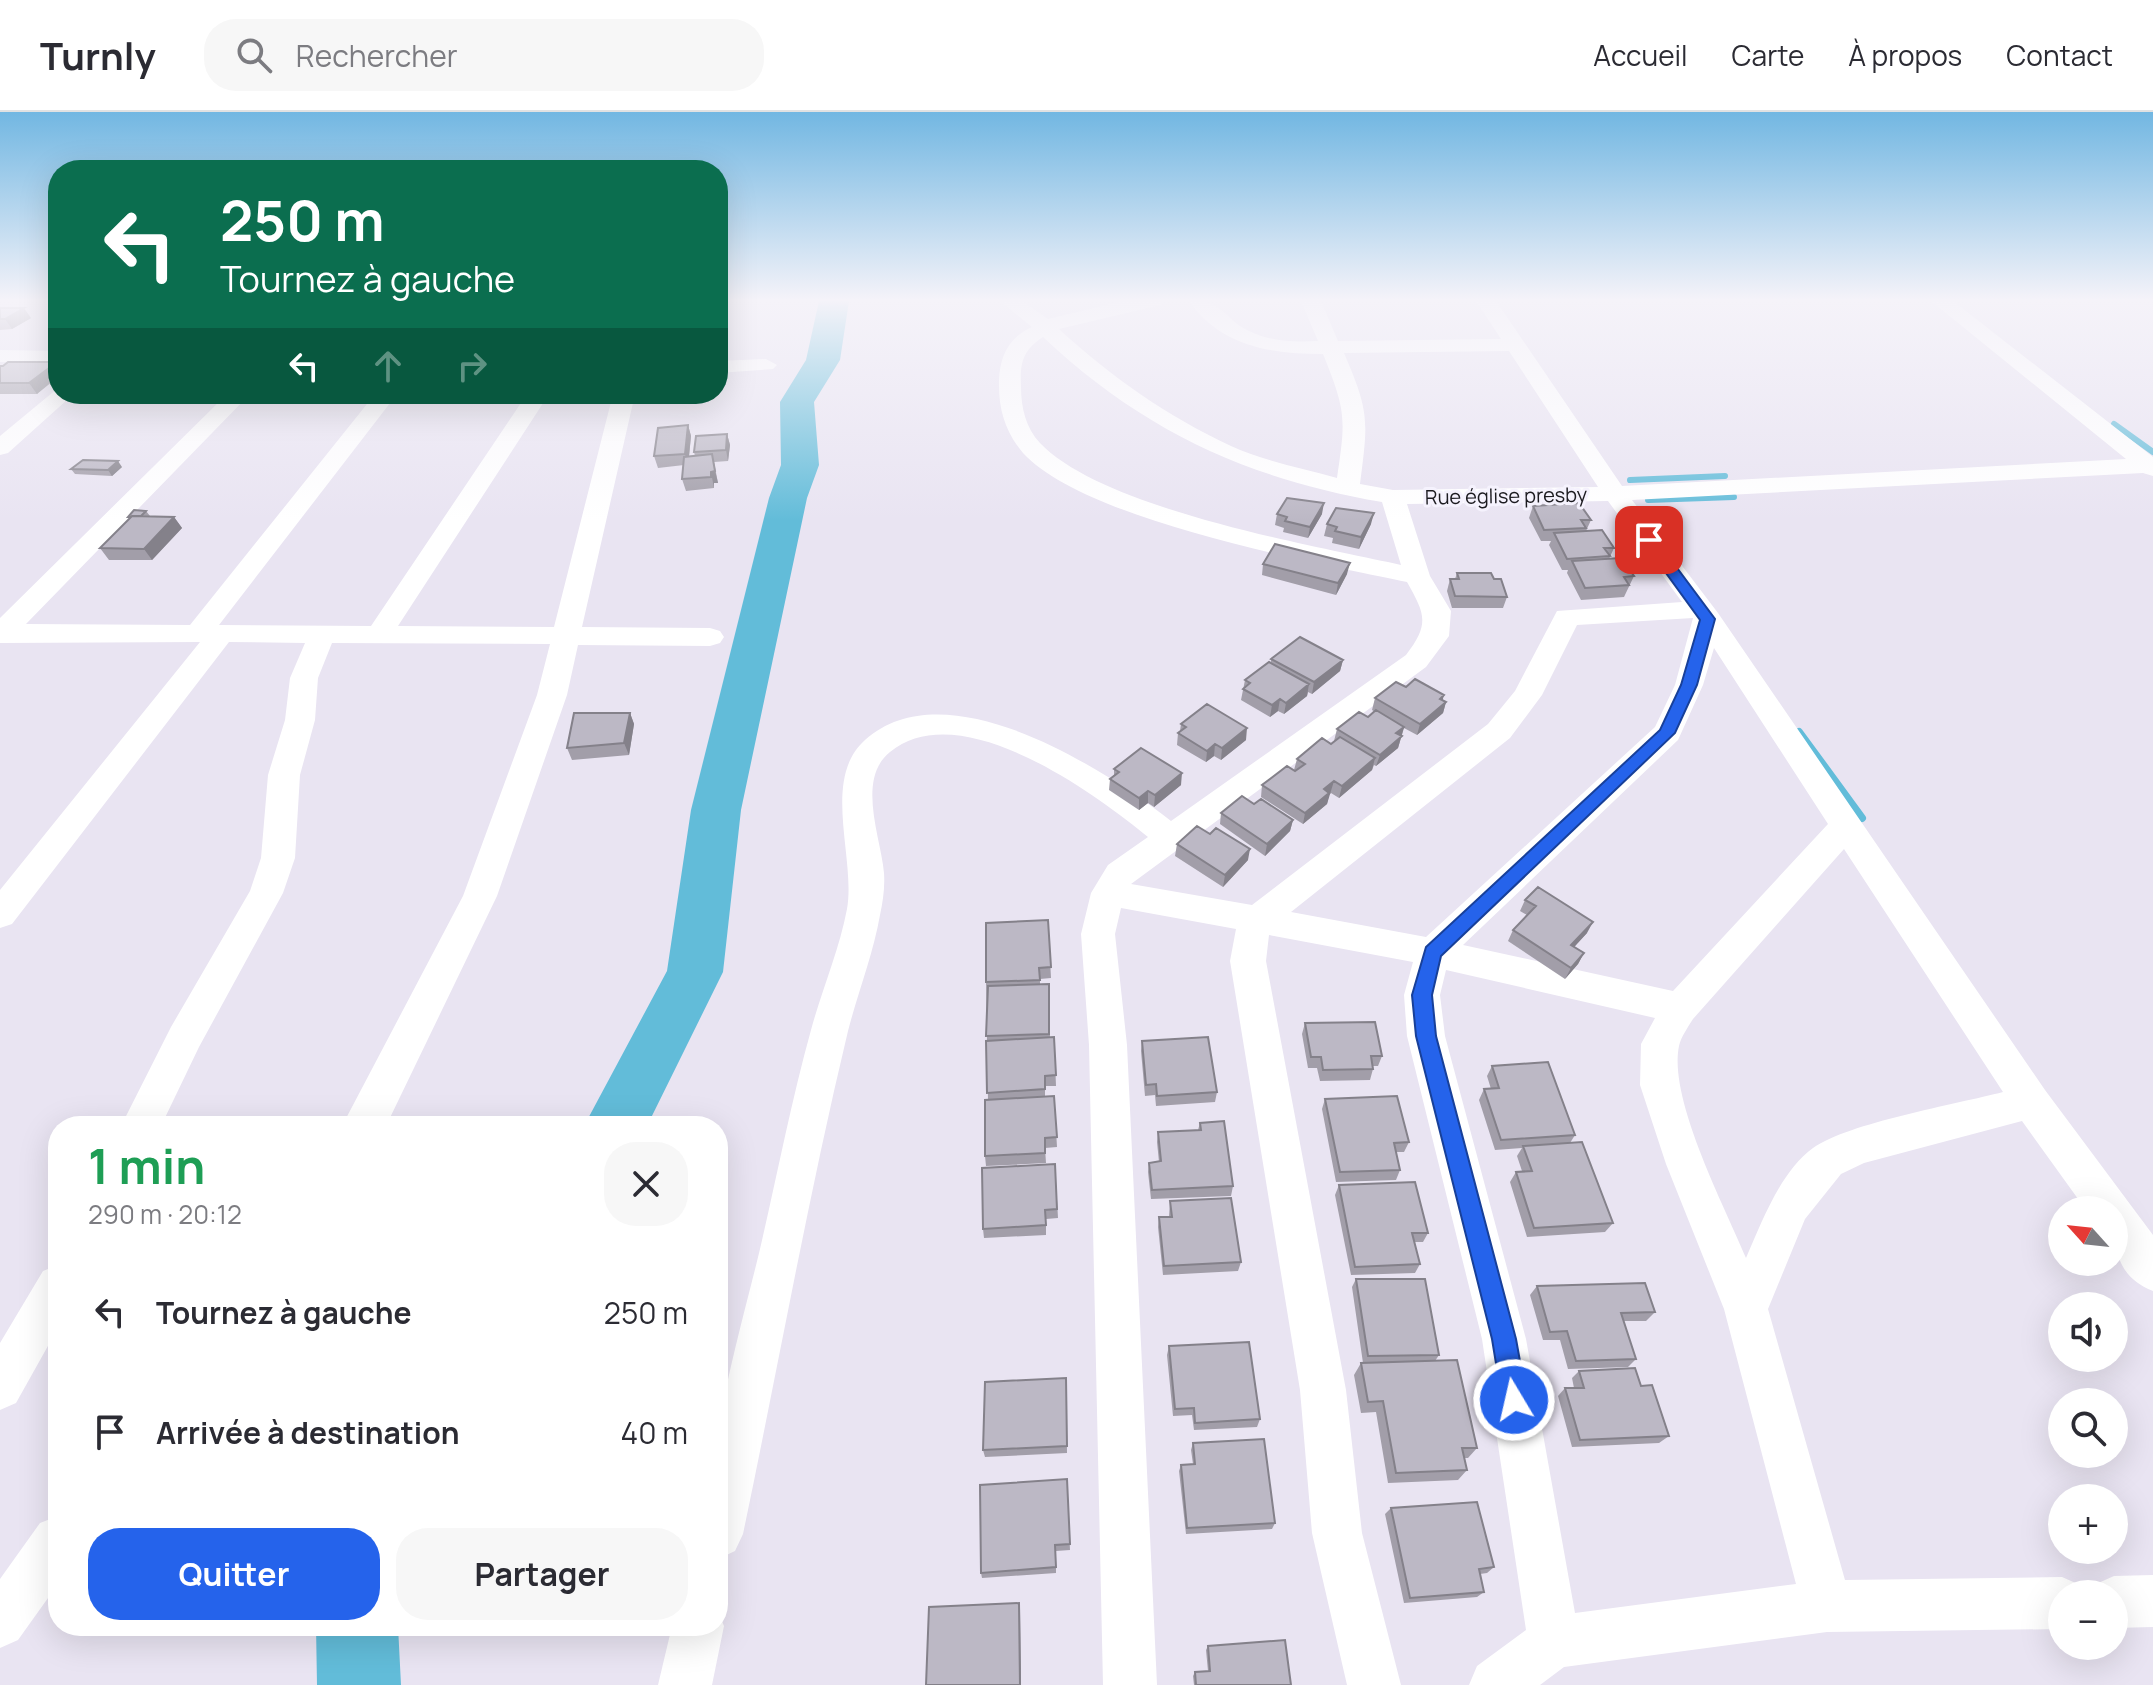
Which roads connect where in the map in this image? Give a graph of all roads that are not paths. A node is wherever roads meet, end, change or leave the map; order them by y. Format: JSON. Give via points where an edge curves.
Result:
{"nodes":[{"id":1,"x":1010,"y":374,"type":"edge"},
{"id":2,"x":1096,"y":374,"type":"edge"},
{"id":3,"x":1342,"y":374,"type":"edge"},
{"id":4,"x":1536,"y":374,"type":"edge"},
{"id":5,"x":2034,"y":374,"type":"edge"},
{"id":6,"x":49,"y":404,"type":"edge"},
{"id":7,"x":229,"y":404,"type":"edge"},
{"id":8,"x":379,"y":404,"type":"edge"},
{"id":9,"x":531,"y":404,"type":"edge"},
{"id":10,"x":622,"y":404,"type":"edge"},
{"id":11,"x":0,"y":448,"type":"edge"},
{"id":12,"x":2151,"y":466,"type":"edge"},
{"id":13,"x":1347,"y":489,"type":"junction"},
{"id":14,"x":1615,"y":494,"type":"junction"},
{"id":15,"x":1393,"y":497,"type":"junction"},
{"id":16,"x":1417,"y":576,"type":"junction"},
{"id":17,"x":1704,"y":614,"type":"junction"},
{"id":18,"x":1,"y":633,"type":"edge"},
{"id":19,"x":210,"y":633,"type":"junction"},
{"id":20,"x":322,"y":634,"type":"junction"},
{"id":21,"x":564,"y":636,"type":"junction"},
{"id":22,"x":377,"y":637,"type":"junction"},
{"id":23,"x":710,"y":637,"type":"dead end"},
{"id":24,"x":1847,"y":825,"type":"junction"},
{"id":25,"x":1170,"y":838,"type":"junction"},
{"id":26,"x":1108,"y":893,"type":"junction"},
{"id":27,"x":0,"y":915,"type":"edge"},
{"id":28,"x":1258,"y":919,"type":"junction"},
{"id":29,"x":1433,"y":952,"type":"junction"},
{"id":30,"x":1680,"y":1008,"type":"junction"},
{"id":31,"x":2031,"y":1102,"type":"junction"},
{"id":32,"x":146,"y":1116,"type":"edge"},
{"id":33,"x":370,"y":1116,"type":"edge"},
{"id":34,"x":2100,"y":1196,"type":"edge"},
{"id":35,"x":2128,"y":1235,"type":"edge"},
{"id":36,"x":2153,"y":1270,"type":"edge"},
{"id":37,"x":48,"y":1303,"type":"edge"},
{"id":38,"x":1746,"y":1309,"type":"junction"},
{"id":39,"x":0,"y":1387,"type":"edge"},
{"id":40,"x":728,"y":1489,"type":"edge"},
{"id":41,"x":48,"y":1555,"type":"edge"},
{"id":42,"x":2153,"y":1601,"type":"edge"},
{"id":43,"x":2128,"y":1602,"type":"edge"},
{"id":44,"x":2048,"y":1603,"type":"edge"},
{"id":45,"x":1827,"y":1606,"type":"junction"},
{"id":46,"x":0,"y":1622,"type":"edge"},
{"id":47,"x":696,"y":1636,"type":"edge"},
{"id":48,"x":1554,"y":1642,"type":"junction"},
{"id":49,"x":685,"y":1685,"type":"edge"},
{"id":50,"x":1130,"y":1685,"type":"edge"},
{"id":51,"x":1374,"y":1685,"type":"edge"},
{"id":52,"x":1496,"y":1685,"type":"edge"}],
"edges":[{"from":1,"to":16,"type":"street","via":[[1009,397],[1022,436],[1037,453],[1087,483],[1168,515]]},
{"from":2,"to":13,"type":"street","name":"Rue église presby","via":[[1225,452]]},
{"from":3,"to":13,"type":"street","via":[[1356,423]]},
{"from":4,"to":14,"type":"street"},
{"from":5,"to":12,"type":"street"},
{"from":6,"to":11,"type":"street"},
{"from":7,"to":18,"type":"street"},
{"from":8,"to":19,"type":"street"},
{"from":9,"to":22,"type":"street"},
{"from":10,"to":21,"type":"street"},
{"from":12,"to":14,"type":"street","name":"Rue église presby"},
{"from":13,"to":15,"type":"street","name":"Rue église presby"},
{"from":14,"to":15,"type":"street","name":"Rue église presby"},
{"from":14,"to":17,"type":"street"},
{"from":15,"to":16,"type":"street"},
{"from":16,"to":25,"type":"street","via":[[1437,611],[1435,636],[1416,661]]},
{"from":17,"to":24,"type":"street"},
{"from":17,"to":28,"type":"street","via":[[1567,617],[1527,695],[1499,731]]},
{"from":17,"to":29,"type":"street","via":[[1689,685],[1667,733]]},
{"from":18,"to":19,"type":"street"},
{"from":19,"to":20,"type":"street"},
{"from":19,"to":27,"type":"street"},
{"from":20,"to":22,"type":"street"},
{"from":20,"to":32,"type":"street","via":[[304,678],[300,720],[284,775],[278,858],[266,893]]},
{"from":21,"to":22,"type":"street"},
{"from":21,"to":23,"type":"street"},
{"from":21,"to":33,"type":"street","via":[[552,695],[480,896]]},
{"from":24,"to":30,"type":"street"},
{"from":24,"to":31,"type":"street"},
{"from":25,"to":26,"type":"street","via":[[1120,874]]},
{"from":25,"to":40,"type":"street","via":[[1096,781],[1032,748],[952,724],[915,724],[884,737],[869,755],[859,780],[856,821],[867,886]]},
{"from":26,"to":28,"type":"street"},
{"from":26,"to":50,"type":"street","via":[[1098,934],[1108,1045]]},
{"from":28,"to":29,"type":"street"},
{"from":28,"to":51,"type":"street","via":[[1248,961],[1323,1390],[1337,1533]]},
{"from":29,"to":30,"type":"street"},
{"from":29,"to":48,"type":"street","via":[[1422,995],[1426,1036],[1504,1339]]},
{"from":30,"to":38,"type":"street","via":[[1660,1044],[1659,1085]]},
{"from":31,"to":34,"type":"street"},
{"from":31,"to":38,"type":"street","via":[[1858,1147],[1827,1161],[1790,1206]]},
{"from":35,"to":36,"type":"street"},
{"from":37,"to":39,"type":"street"},
{"from":38,"to":45,"type":"street"},
{"from":41,"to":46,"type":"street"},
{"from":42,"to":43,"type":"street"},
{"from":44,"to":45,"type":"street"},
{"from":45,"to":48,"type":"street"},
{"from":47,"to":49,"type":"street"},
{"from":48,"to":52,"type":"street"}]}
